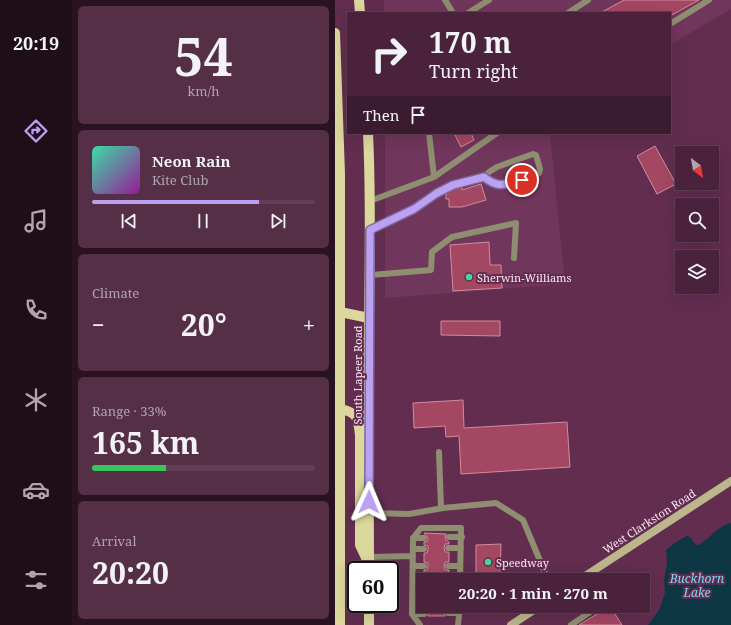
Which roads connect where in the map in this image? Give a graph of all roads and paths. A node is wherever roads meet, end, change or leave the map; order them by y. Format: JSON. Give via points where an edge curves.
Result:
{"nodes":[{"id":1,"x":359,"y":0,"type":"edge"},
{"id":2,"x":445,"y":0,"type":"edge"},
{"id":3,"x":489,"y":0,"type":"edge"},
{"id":4,"x":589,"y":0,"type":"edge"},
{"id":5,"x":709,"y":0,"type":"edge"},
{"id":6,"x":360,"y":12,"type":"edge"},
{"id":7,"x":452,"y":12,"type":"edge"},
{"id":8,"x":470,"y":12,"type":"edge"},
{"id":9,"x":570,"y":12,"type":"edge"},
{"id":10,"x":671,"y":23,"type":"edge"},
{"id":11,"x":335,"y":33,"type":"edge"},
{"id":12,"x":336,"y":75,"type":"edge"},
{"id":13,"x":368,"y":134,"type":"edge"},
{"id":14,"x":429,"y":134,"type":"edge"},
{"id":15,"x":496,"y":134,"type":"edge"},
{"id":16,"x":337,"y":135,"type":"edge"},
{"id":17,"x":338,"y":174,"type":"edge"},
{"id":18,"x":434,"y":177,"type":"junction"},
{"id":19,"x":484,"y":177,"type":"junction"},
{"id":20,"x":370,"y":202,"type":"junction"},
{"id":21,"x":338,"y":219,"type":"edge"},
{"id":22,"x":370,"y":230,"type":"junction"},
{"id":23,"x":514,"y":258,"type":"dead end"},
{"id":24,"x":371,"y":275,"type":"junction"},
{"id":25,"x":341,"y":312,"type":"junction"},
{"id":26,"x":369,"y":318,"type":"junction"},
{"id":27,"x":339,"y":415,"type":"edge"},
{"id":28,"x":439,"y":452,"type":"dead end"},
{"id":29,"x":731,"y":481,"type":"edge"},
{"id":30,"x":441,"y":508,"type":"junction"},
{"id":31,"x":369,"y":513,"type":"junction"},
{"id":32,"x":449,"y":537,"type":"dead end"},
{"id":33,"x":462,"y":537,"type":"junction"},
{"id":34,"x":413,"y":538,"type":"junction"},
{"id":35,"x":424,"y":538,"type":"dead end"},
{"id":36,"x":448,"y":548,"type":"dead end"},
{"id":37,"x":461,"y":548,"type":"junction"},
{"id":38,"x":424,"y":549,"type":"dead end"},
{"id":39,"x":413,"y":552,"type":"junction"},
{"id":40,"x":368,"y":561,"type":"edge"},
{"id":41,"x":369,"y":561,"type":"edge"},
{"id":42,"x":380,"y":561,"type":"edge"},
{"id":43,"x":413,"y":566,"type":"junction"},
{"id":44,"x":424,"y":566,"type":"dead end"},
{"id":45,"x":448,"y":566,"type":"dead end"},
{"id":46,"x":461,"y":566,"type":"junction"},
{"id":47,"x":337,"y":571,"type":"edge"},
{"id":48,"x":593,"y":571,"type":"joint"},
{"id":49,"x":460,"y":573,"type":"edge"},
{"id":50,"x":545,"y":573,"type":"edge"},
{"id":51,"x":590,"y":573,"type":"edge"},
{"id":52,"x":413,"y":585,"type":"junction"},
{"id":53,"x":416,"y":585,"type":"edge"},
{"id":54,"x":412,"y":603,"type":"junction"},
{"id":55,"x":416,"y":603,"type":"edge"},
{"id":56,"x":369,"y":613,"type":"edge"},
{"id":57,"x":459,"y":613,"type":"edge"},
{"id":58,"x":529,"y":613,"type":"edge"},
{"id":59,"x":589,"y":613,"type":"edge"},
{"id":60,"x":411,"y":614,"type":"junction"},
{"id":61,"x":424,"y":614,"type":"dead end"},
{"id":62,"x":340,"y":625,"type":"edge"},
{"id":63,"x":369,"y":625,"type":"edge"},
{"id":64,"x":420,"y":625,"type":"edge"},
{"id":65,"x":459,"y":625,"type":"edge"},
{"id":66,"x":511,"y":625,"type":"edge"},
{"id":67,"x":571,"y":625,"type":"edge"}],
"edges":[{"from":1,"to":6,"type":"main road"},
{"from":2,"to":7,"type":"lane"},
{"from":3,"to":8,"type":"lane"},
{"from":4,"to":9,"type":"lane"},
{"from":5,"to":10,"type":"lane"},
{"from":11,"to":12,"type":"main road","name":"South Lapeer Road"},
{"from":12,"to":16,"type":"main road","name":"South Lapeer Road"},
{"from":13,"to":20,"type":"main road","name":"South Lapeer Road"},
{"from":14,"to":18,"type":"lane"},
{"from":15,"to":18,"type":"lane"},
{"from":16,"to":17,"type":"main road","name":"South Lapeer Road"},
{"from":17,"to":21,"type":"main road","name":"South Lapeer Road"},
{"from":18,"to":20,"type":"lane"},
{"from":19,"to":19,"type":"lane","via":[[492,183],[501,185],[533,177],[540,169],[536,155],[533,154],[497,167]]},
{"from":19,"to":22,"type":"lane","via":[[453,185],[414,209]]},
{"from":20,"to":22,"type":"main road","name":"South Lapeer Road"},
{"from":21,"to":25,"type":"main road","name":"South Lapeer Road"},
{"from":22,"to":24,"type":"main road","name":"South Lapeer Road"},
{"from":23,"to":24,"type":"lane","via":[[516,223],[452,237],[432,252],[431,270]]},
{"from":24,"to":26,"type":"main road","name":"South Lapeer Road"},
{"from":25,"to":26,"type":"main road"},
{"from":25,"to":27,"type":"main road","name":"South Lapeer Road"},
{"from":26,"to":31,"type":"main road","name":"South Lapeer Road"},
{"from":27,"to":40,"type":"main road","via":[[351,412],[359,424],[360,545]]},
{"from":27,"to":47,"type":"main road","name":"South Lapeer Road"},
{"from":28,"to":30,"type":"lane"},
{"from":29,"to":48,"type":"main road","name":"West Clarkston Road"},
{"from":30,"to":31,"type":"lane","via":[[409,514]]},
{"from":30,"to":50,"type":"lane","via":[[496,503],[523,520]]},
{"from":31,"to":41,"type":"main road","name":"South Lapeer Road"},
{"from":32,"to":33,"type":"lane"},
{"from":33,"to":34,"type":"lane","via":[[461,528],[421,528]]},
{"from":33,"to":37,"type":"lane"},
{"from":34,"to":35,"type":"lane"},
{"from":34,"to":39,"type":"lane"},
{"from":36,"to":37,"type":"lane"},
{"from":37,"to":46,"type":"lane"},
{"from":38,"to":39,"type":"lane"},
{"from":39,"to":42,"type":"lane"},
{"from":39,"to":43,"type":"lane"},
{"from":43,"to":44,"type":"lane"},
{"from":43,"to":52,"type":"lane"},
{"from":45,"to":46,"type":"lane"},
{"from":46,"to":49,"type":"lane"},
{"from":47,"to":62,"type":"main road","name":"South Lapeer Road"},
{"from":48,"to":51,"type":"main road","name":"West Clarkston Road"},
{"from":52,"to":53,"type":"lane"},
{"from":52,"to":54,"type":"lane"},
{"from":54,"to":55,"type":"lane"},
{"from":54,"to":60,"type":"lane"},
{"from":56,"to":63,"type":"main road"},
{"from":57,"to":65,"type":"lane"},
{"from":58,"to":66,"type":"main road"},
{"from":59,"to":67,"type":"lane"},
{"from":60,"to":61,"type":"lane"},
{"from":60,"to":64,"type":"lane"}]}
